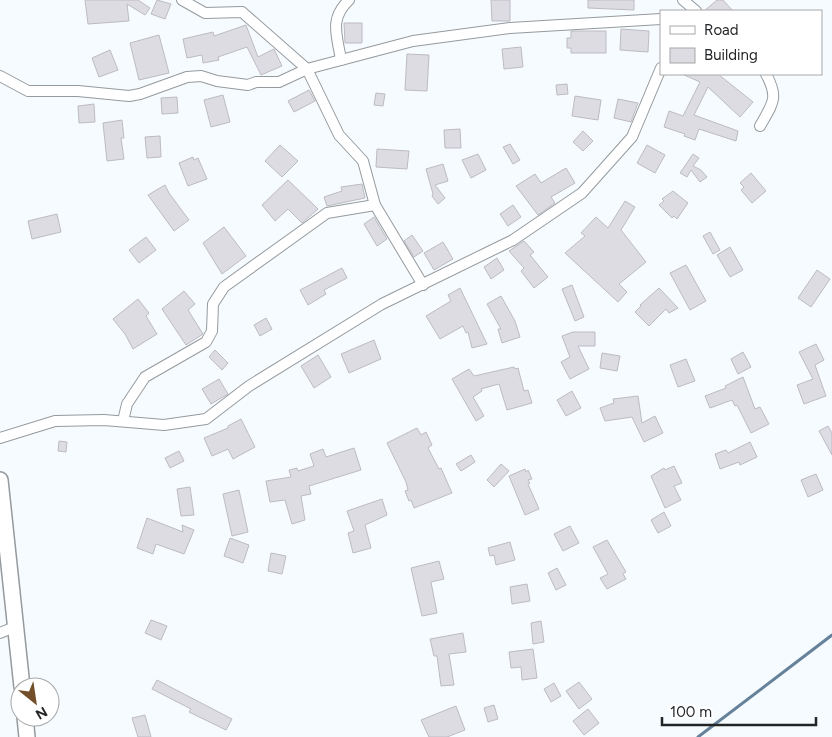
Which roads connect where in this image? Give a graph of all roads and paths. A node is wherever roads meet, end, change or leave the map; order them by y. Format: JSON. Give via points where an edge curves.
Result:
{"nodes":[{"id":1,"x":182,"y":0,"type":"edge"},
{"id":2,"x":349,"y":0,"type":"edge"},
{"id":3,"x":682,"y":0,"type":"edge"},
{"id":4,"x":701,"y":0,"type":"edge"},
{"id":5,"x":693,"y":10,"type":"edge"},
{"id":6,"x":660,"y":19,"type":"edge"},
{"id":7,"x":341,"y":60,"type":"junction"},
{"id":8,"x":307,"y":69,"type":"junction"},
{"id":9,"x":660,"y":70,"type":"edge"},
{"id":10,"x":767,"y":75,"type":"edge"},
{"id":11,"x":0,"y":76,"type":"edge"},
{"id":12,"x":760,"y":126,"type":"dead end"},
{"id":13,"x":374,"y":205,"type":"junction"},
{"id":14,"x":423,"y":286,"type":"junction"},
{"id":15,"x":123,"y":421,"type":"junction"},
{"id":16,"x":0,"y":438,"type":"edge"},
{"id":17,"x":0,"y":480,"type":"edge"},
{"id":18,"x":16,"y":626,"type":"junction"},
{"id":19,"x":0,"y":633,"type":"edge"},
{"id":20,"x":21,"y":677,"type":"edge"}],
"edges":[{"from":1,"to":8,"type":"street","via":[[205,13],[242,12]]},
{"from":2,"to":7,"type":"street","via":[[338,10],[336,26]]},
{"from":3,"to":5,"type":"street"},
{"from":4,"to":5,"type":"street"},
{"from":6,"to":7,"type":"street","via":[[510,28],[413,41]]},
{"from":7,"to":8,"type":"street"},
{"from":8,"to":11,"type":"street","via":[[279,82],[248,85],[201,76],[187,77],[129,96],[28,91]]},
{"from":8,"to":13,"type":"street","via":[[339,135],[363,161]]},
{"from":9,"to":14,"type":"street","via":[[632,137],[582,193],[513,240]]},
{"from":10,"to":12,"type":"street","via":[[774,89],[772,105]]},
{"from":13,"to":14,"type":"street"},
{"from":13,"to":15,"type":"street","via":[[327,213],[224,287],[212,304],[212,331],[206,342],[145,377],[127,404]]},
{"from":14,"to":15,"type":"street","via":[[382,304],[249,386],[206,418],[164,425]]},
{"from":15,"to":16,"type":"street","via":[[55,421]]},
{"from":17,"to":18,"type":"main road"},
{"from":18,"to":19,"type":"street"},
{"from":18,"to":20,"type":"main road"}]}
